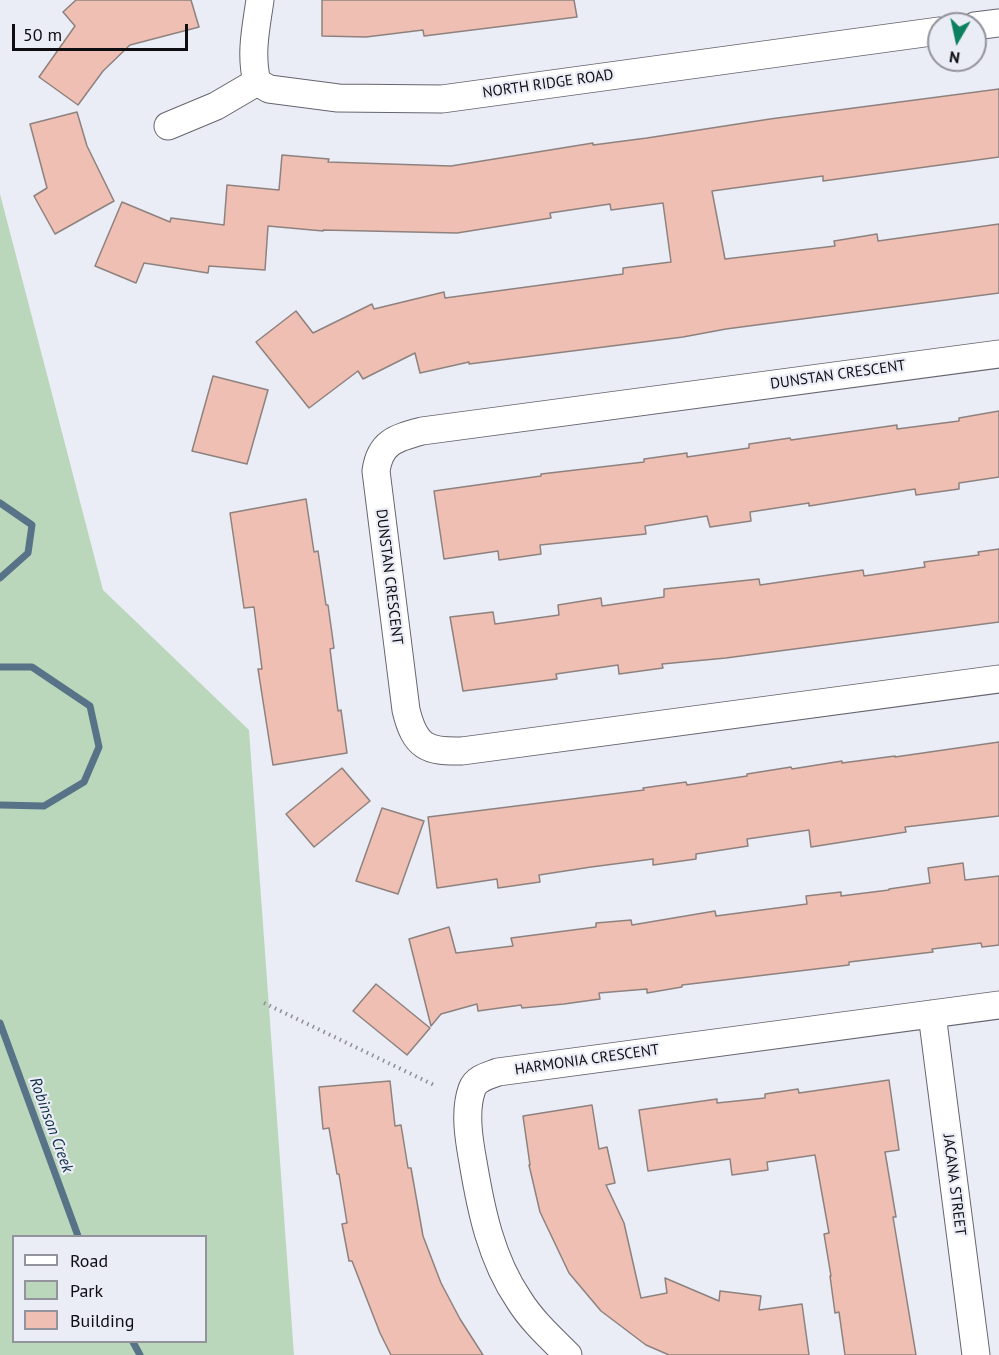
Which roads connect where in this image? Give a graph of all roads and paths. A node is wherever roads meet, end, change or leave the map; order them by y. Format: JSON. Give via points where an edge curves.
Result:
{"nodes":[{"id":1,"x":260,"y":0,"type":"edge"},
{"id":2,"x":927,"y":33,"type":"edge"},
{"id":3,"x":257,"y":82,"type":"junction"},
{"id":4,"x":168,"y":126,"type":"dead end"},
{"id":5,"x":999,"y":354,"type":"edge"},
{"id":6,"x":999,"y":679,"type":"edge"},
{"id":7,"x":264,"y":1003,"type":"dead end"},
{"id":8,"x":999,"y":1005,"type":"edge"},
{"id":9,"x":932,"y":1014,"type":"junction"},
{"id":10,"x":435,"y":1085,"type":"dead end"},
{"id":11,"x":568,"y":1355,"type":"edge"},
{"id":12,"x":976,"y":1355,"type":"edge"}],
"edges":[{"from":1,"to":3,"type":"street","via":[[253,49]]},
{"from":2,"to":3,"type":"street","name":"NORTH RIDGE ROAD","via":[[442,99],[338,98],[269,88]]},
{"from":3,"to":4,"type":"street","via":[[216,106]]},
{"from":5,"to":6,"type":"street","name":"DUNSTAN CRESCENT","via":[[422,431],[399,437],[384,447],[376,471],[406,711],[411,729],[422,745],[439,752]]},
{"from":7,"to":10,"type":"path"},
{"from":8,"to":9,"type":"street","name":"HARMONIA CRESCENT"},
{"from":9,"to":11,"type":"street","name":"HARMONIA CRESCENT","via":[[498,1072],[482,1078],[472,1088],[468,1122],[491,1245],[519,1301]]},
{"from":9,"to":12,"type":"street","name":"JACANA STREET"}]}
